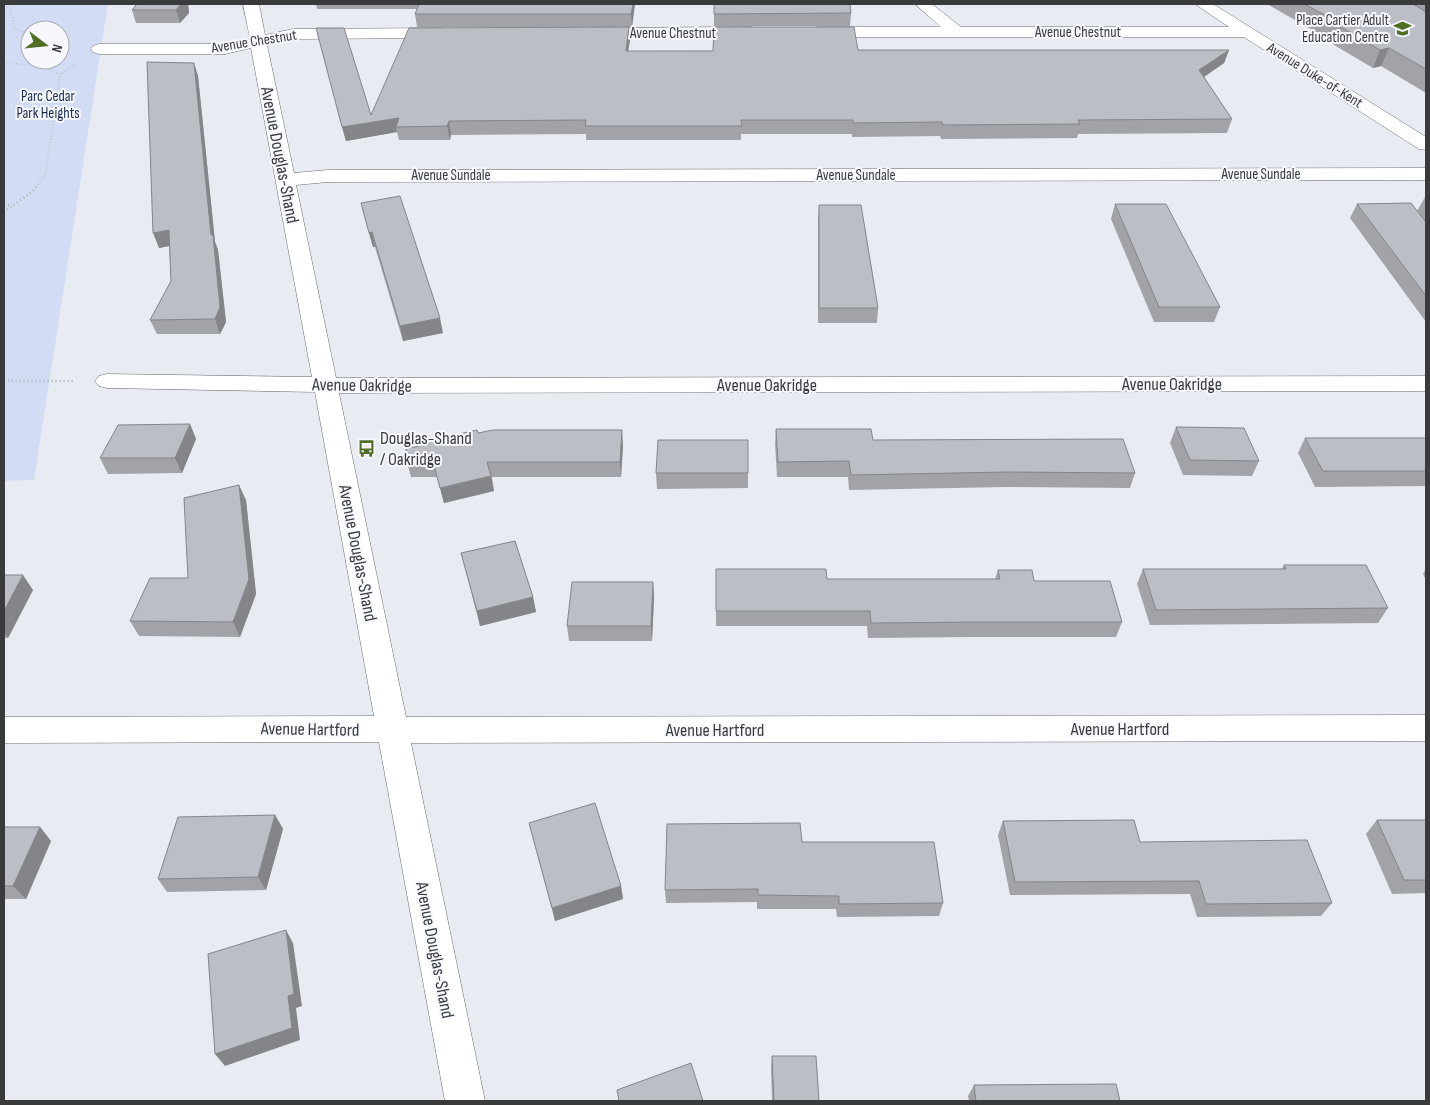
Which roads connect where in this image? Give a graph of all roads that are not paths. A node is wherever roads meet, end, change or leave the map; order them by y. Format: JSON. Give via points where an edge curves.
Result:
{"nodes":[{"id":1,"x":251,"y":4,"type":"edge"},
{"id":2,"x":923,"y":4,"type":"edge"},
{"id":3,"x":1203,"y":4,"type":"edge"},
{"id":4,"x":768,"y":32,"type":"edge"},
{"id":5,"x":798,"y":32,"type":"edge"},
{"id":6,"x":957,"y":32,"type":"junction"},
{"id":7,"x":1248,"y":32,"type":"junction"},
{"id":8,"x":461,"y":33,"type":"edge"},
{"id":9,"x":580,"y":33,"type":"edge"},
{"id":10,"x":258,"y":40,"type":"junction"},
{"id":11,"x":100,"y":49,"type":"dead end"},
{"id":12,"x":1426,"y":145,"type":"edge"},
{"id":13,"x":1426,"y":174,"type":"edge"},
{"id":14,"x":285,"y":180,"type":"junction"},
{"id":15,"x":107,"y":381,"type":"road end"},
{"id":16,"x":1426,"y":383,"type":"edge"},
{"id":17,"x":325,"y":384,"type":"junction"},
{"id":18,"x":1426,"y":728,"type":"edge"},
{"id":19,"x":4,"y":730,"type":"edge"},
{"id":20,"x":392,"y":730,"type":"junction"},
{"id":21,"x":465,"y":1101,"type":"edge"}],
"edges":[{"from":1,"to":10,"type":"street","name":"Avenue Douglas-Shand"},
{"from":2,"to":6,"type":"street"},
{"from":3,"to":7,"type":"street","name":"Avenue Duke-of-Kent"},
{"from":4,"to":9,"type":"street","name":"Avenue Chestnut"},
{"from":5,"to":6,"type":"street","name":"Avenue Chestnut"},
{"from":6,"to":7,"type":"street","name":"Avenue Chestnut"},
{"from":7,"to":12,"type":"street","name":"Avenue Duke-of-Kent"},
{"from":8,"to":10,"type":"street","name":"Avenue Chestnut","via":[[293,34]]},
{"from":10,"to":11,"type":"street","name":"Avenue Chestnut","via":[[225,49]]},
{"from":10,"to":14,"type":"street","name":"Avenue Douglas-Shand"},
{"from":13,"to":14,"type":"street","name":"Avenue Sundale","via":[[328,176]]},
{"from":14,"to":17,"type":"street","name":"Avenue Douglas-Shand"},
{"from":15,"to":17,"type":"street","name":"Avenue Oakridge"},
{"from":16,"to":17,"type":"street","name":"Avenue Oakridge"},
{"from":17,"to":20,"type":"street","name":"Avenue Douglas-Shand"},
{"from":18,"to":20,"type":"street","name":"Avenue Hartford"},
{"from":19,"to":20,"type":"street","name":"Avenue Hartford"},
{"from":20,"to":21,"type":"street","name":"Avenue Douglas-Shand"}]}
